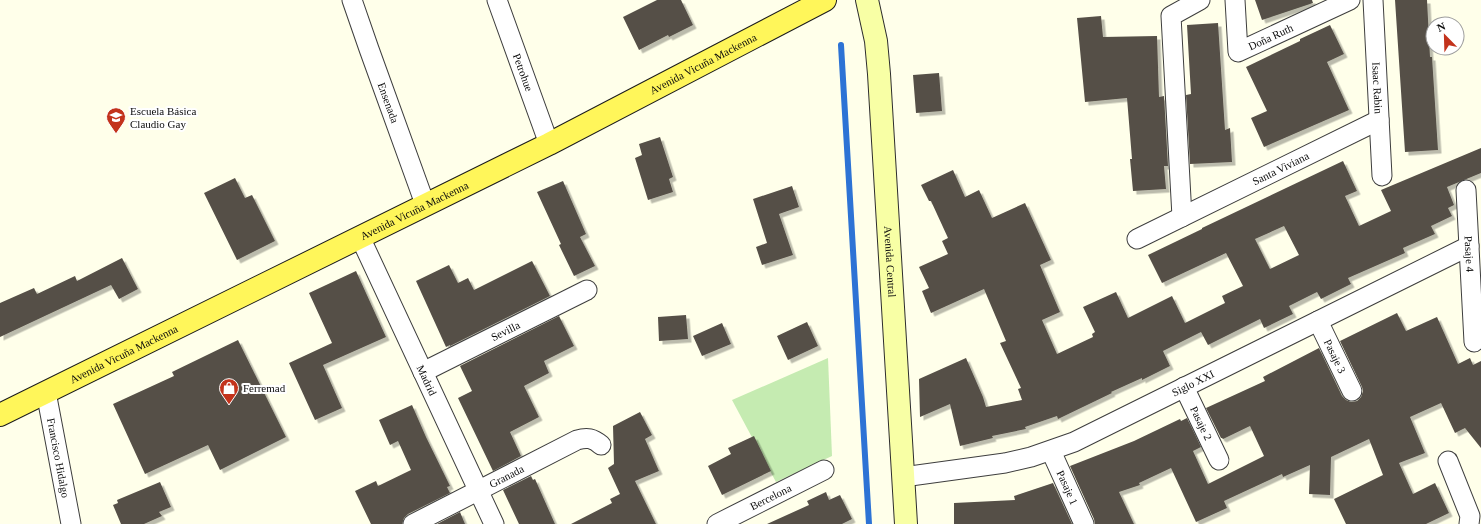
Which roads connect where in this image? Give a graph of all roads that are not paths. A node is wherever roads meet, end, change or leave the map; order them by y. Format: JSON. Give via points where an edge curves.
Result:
{"nodes":[{"id":1,"x":352,"y":0,"type":"edge"},
{"id":2,"x":497,"y":0,"type":"edge"},
{"id":3,"x":825,"y":0,"type":"edge"},
{"id":4,"x":868,"y":0,"type":"edge"},
{"id":5,"x":1200,"y":0,"type":"edge"},
{"id":6,"x":1235,"y":0,"type":"edge"},
{"id":7,"x":1350,"y":0,"type":"edge"},
{"id":8,"x":1373,"y":0,"type":"edge"},
{"id":9,"x":803,"y":6,"type":"edge"},
{"id":10,"x":1379,"y":120,"type":"junction"},
{"id":11,"x":549,"y":144,"type":"junction"},
{"id":12,"x":1382,"y":176,"type":"dead end"},
{"id":13,"x":1466,"y":190,"type":"dead end"},
{"id":14,"x":425,"y":204,"type":"junction"},
{"id":15,"x":1182,"y":217,"type":"junction"},
{"id":16,"x":360,"y":237,"type":"junction"},
{"id":17,"x":1137,"y":239,"type":"dead end"},
{"id":18,"x":1469,"y":246,"type":"junction"},
{"id":19,"x":587,"y":290,"type":"dead end"},
{"id":20,"x":1318,"y":321,"type":"junction"},
{"id":21,"x":1474,"y":342,"type":"dead end"},
{"id":22,"x":424,"y":372,"type":"junction"},
{"id":23,"x":1184,"y":387,"type":"junction"},
{"id":24,"x":1352,"y":391,"type":"dead end"},
{"id":25,"x":46,"y":392,"type":"junction"},
{"id":26,"x":0,"y":414,"type":"edge"},
{"id":27,"x":601,"y":445,"type":"dead end"},
{"id":28,"x":1051,"y":451,"type":"junction"},
{"id":29,"x":1219,"y":460,"type":"dead end"},
{"id":30,"x":1448,"y":461,"type":"dead end"},
{"id":31,"x":824,"y":470,"type":"dead end"},
{"id":32,"x":903,"y":478,"type":"junction"},
{"id":33,"x":479,"y":491,"type":"junction"},
{"id":34,"x":71,"y":524,"type":"edge"},
{"id":35,"x":414,"y":524,"type":"edge"},
{"id":36,"x":494,"y":524,"type":"edge"},
{"id":37,"x":717,"y":524,"type":"edge"},
{"id":38,"x":906,"y":524,"type":"edge"},
{"id":39,"x":1084,"y":524,"type":"edge"},
{"id":40,"x":1469,"y":524,"type":"edge"}],
"edges":[{"from":1,"to":14,"type":"street","name":"Ensenada"},
{"from":2,"to":11,"type":"street","name":"Petrohue"},
{"from":3,"to":9,"type":"main road","name":"Avenida Vicuña Mackenna"},
{"from":4,"to":32,"type":"street","name":"Avenida Central","via":[[879,74]]},
{"from":5,"to":15,"type":"street","via":[[1171,16]]},
{"from":6,"to":7,"type":"street","name":"Doña Ruth","via":[[1238,52]]},
{"from":8,"to":10,"type":"street","name":"Isaac Rabin"},
{"from":9,"to":11,"type":"main road","name":"Avenida Vicuña Mackenna"},
{"from":10,"to":12,"type":"street","name":"Isaac Rabin"},
{"from":10,"to":15,"type":"street","name":"Santa Viviana"},
{"from":11,"to":14,"type":"main road","name":"Avenida Vicuña Mackenna"},
{"from":13,"to":18,"type":"street","name":"Pasaje 4"},
{"from":14,"to":16,"type":"main road","name":"Avenida Vicuña Mackenna"},
{"from":15,"to":17,"type":"street","name":"Santa Viviana"},
{"from":16,"to":22,"type":"street","name":"Madrid"},
{"from":16,"to":25,"type":"main road","name":"Avenida Vicuña Mackenna"},
{"from":18,"to":20,"type":"street","name":"Siglo XXI"},
{"from":18,"to":21,"type":"street","name":"Pasaje 4"},
{"from":19,"to":22,"type":"street","name":"Sevilla"},
{"from":20,"to":23,"type":"street","name":"Siglo XXI"},
{"from":20,"to":24,"type":"street","name":"Pasaje 3"},
{"from":22,"to":33,"type":"street","name":"Madrid"},
{"from":23,"to":28,"type":"street","name":"Siglo XXI"},
{"from":23,"to":29,"type":"street","name":"Pasaje 2"},
{"from":25,"to":26,"type":"main road","name":"Avenida Vicuña Mackenna"},
{"from":25,"to":34,"type":"street","name":"Francisco Hidalgo"},
{"from":27,"to":33,"type":"street","name":"Granada","via":[[591,438],[577,440]]},
{"from":28,"to":32,"type":"street","name":"Siglo XXI","via":[[1005,463]]},
{"from":28,"to":39,"type":"street","name":"Pasaje 1"},
{"from":30,"to":40,"type":"street","via":[[1470,516]]},
{"from":31,"to":37,"type":"street","name":"Bercelona"},
{"from":32,"to":38,"type":"street","name":"Avenida Central"},
{"from":33,"to":35,"type":"street","name":"Granada"},
{"from":33,"to":36,"type":"street","name":"Madrid"}]}
